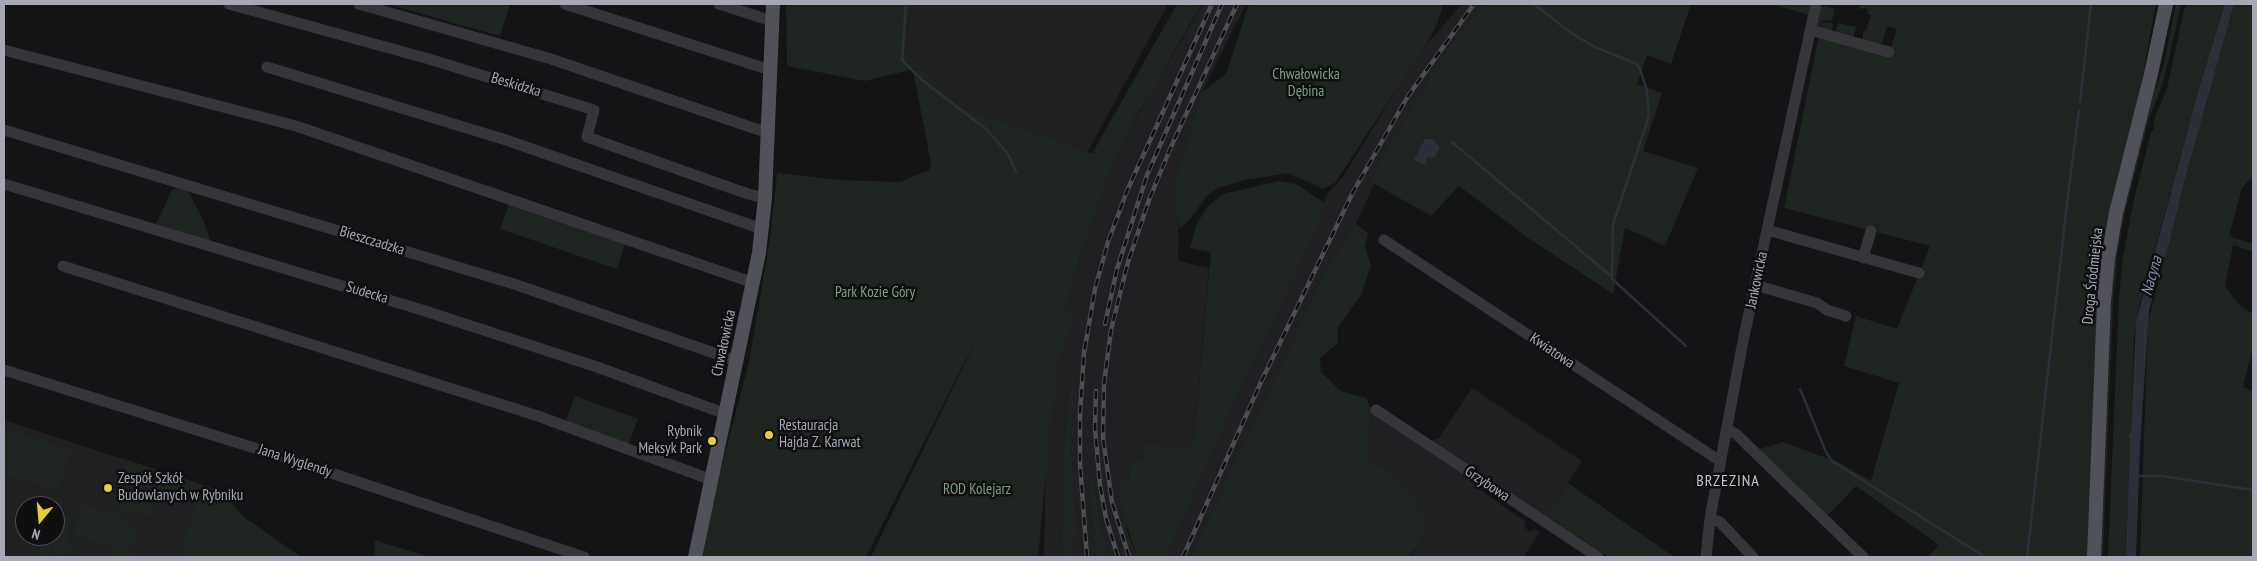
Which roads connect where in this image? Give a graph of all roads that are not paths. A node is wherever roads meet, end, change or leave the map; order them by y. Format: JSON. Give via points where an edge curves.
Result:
{"nodes":[{"id":1,"x":229,"y":4,"type":"edge"},
{"id":2,"x":359,"y":4,"type":"edge"},
{"id":3,"x":565,"y":4,"type":"edge"},
{"id":4,"x":719,"y":4,"type":"edge"},
{"id":5,"x":773,"y":4,"type":"edge"},
{"id":6,"x":1816,"y":4,"type":"edge"},
{"id":7,"x":2166,"y":4,"type":"edge"},
{"id":8,"x":772,"y":21,"type":"junction"},
{"id":9,"x":1810,"y":30,"type":"junction"},
{"id":10,"x":4,"y":50,"type":"edge"},
{"id":11,"x":1889,"y":52,"type":"dead end"},
{"id":12,"x":267,"y":67,"type":"dead end"},
{"id":13,"x":770,"y":70,"type":"junction"},
{"id":14,"x":4,"y":130,"type":"edge"},
{"id":15,"x":768,"y":133,"type":"junction"},
{"id":16,"x":4,"y":184,"type":"edge"},
{"id":17,"x":765,"y":198,"type":"junction"},
{"id":18,"x":762,"y":229,"type":"junction"},
{"id":19,"x":1767,"y":230,"type":"junction"},
{"id":20,"x":1871,"y":230,"type":"dead end"},
{"id":21,"x":1384,"y":240,"type":"dead end"},
{"id":22,"x":1863,"y":258,"type":"junction"},
{"id":23,"x":63,"y":266,"type":"dead end"},
{"id":24,"x":1919,"y":274,"type":"dead end"},
{"id":25,"x":754,"y":283,"type":"junction"},
{"id":26,"x":1755,"y":285,"type":"junction"},
{"id":27,"x":1846,"y":316,"type":"dead end"},
{"id":28,"x":737,"y":361,"type":"junction"},
{"id":29,"x":4,"y":370,"type":"edge"},
{"id":30,"x":1376,"y":410,"type":"dead end"},
{"id":31,"x":726,"y":414,"type":"junction"},
{"id":32,"x":1726,"y":429,"type":"junction"},
{"id":33,"x":1720,"y":461,"type":"junction"},
{"id":34,"x":712,"y":480,"type":"junction"},
{"id":35,"x":1710,"y":518,"type":"junction"},
{"id":36,"x":584,"y":557,"type":"edge"},
{"id":37,"x":694,"y":557,"type":"edge"},
{"id":38,"x":1598,"y":557,"type":"edge"},
{"id":39,"x":1706,"y":557,"type":"edge"},
{"id":40,"x":1753,"y":557,"type":"edge"},
{"id":41,"x":1863,"y":557,"type":"edge"},
{"id":42,"x":2094,"y":557,"type":"edge"}],
"edges":[{"from":1,"to":17,"type":"street","name":"Beskidzka","via":[[428,59],[594,110],[587,137]]},
{"from":2,"to":15,"type":"street","via":[[551,58]]},
{"from":3,"to":13,"type":"street"},
{"from":4,"to":8,"type":"street"},
{"from":5,"to":8,"type":"main road","name":"Chwałowicka"},
{"from":6,"to":9,"type":"street","name":"Jankowicka"},
{"from":7,"to":42,"type":"main road","name":"Droga Śródmiejska","via":[[2108,259]]},
{"from":8,"to":13,"type":"main road","name":"Chwałowicka"},
{"from":9,"to":11,"type":"street"},
{"from":9,"to":19,"type":"street","name":"Jankowicka"},
{"from":10,"to":25,"type":"street","via":[[296,126]]},
{"from":12,"to":18,"type":"street","via":[[506,140]]},
{"from":13,"to":15,"type":"main road","name":"Chwałowicka"},
{"from":14,"to":28,"type":"street","name":"Bieszczadzka","via":[[514,284]]},
{"from":15,"to":17,"type":"main road","name":"Chwałowicka"},
{"from":16,"to":31,"type":"street","name":"Sudecka","via":[[422,310],[597,367]]},
{"from":17,"to":18,"type":"main road","name":"Chwałowicka"},
{"from":18,"to":25,"type":"main road","name":"Chwałowicka"},
{"from":19,"to":22,"type":"street"},
{"from":19,"to":26,"type":"street","name":"Jankowicka"},
{"from":20,"to":22,"type":"street"},
{"from":21,"to":33,"type":"street","name":"Kwiatowa"},
{"from":22,"to":24,"type":"street"},
{"from":23,"to":34,"type":"street","via":[[538,416]]},
{"from":25,"to":28,"type":"main road","name":"Chwałowicka"},
{"from":26,"to":27,"type":"street","via":[[1817,303]]},
{"from":26,"to":32,"type":"street","name":"Jankowicka"},
{"from":28,"to":31,"type":"main road","name":"Chwałowicka"},
{"from":29,"to":36,"type":"street","name":"Jana Wyglendy","via":[[277,455]]},
{"from":30,"to":38,"type":"street","name":"Grzybowa"},
{"from":31,"to":34,"type":"main road","name":"Chwałowicka"},
{"from":32,"to":33,"type":"street","name":"Jankowicka"},
{"from":32,"to":41,"type":"street","via":[[1736,434]]},
{"from":33,"to":35,"type":"street","name":"Jankowicka"},
{"from":34,"to":37,"type":"main road","name":"Chwałowicka"},
{"from":35,"to":39,"type":"street","name":"Jankowicka"},
{"from":35,"to":40,"type":"street","via":[[1720,522]]}]}
